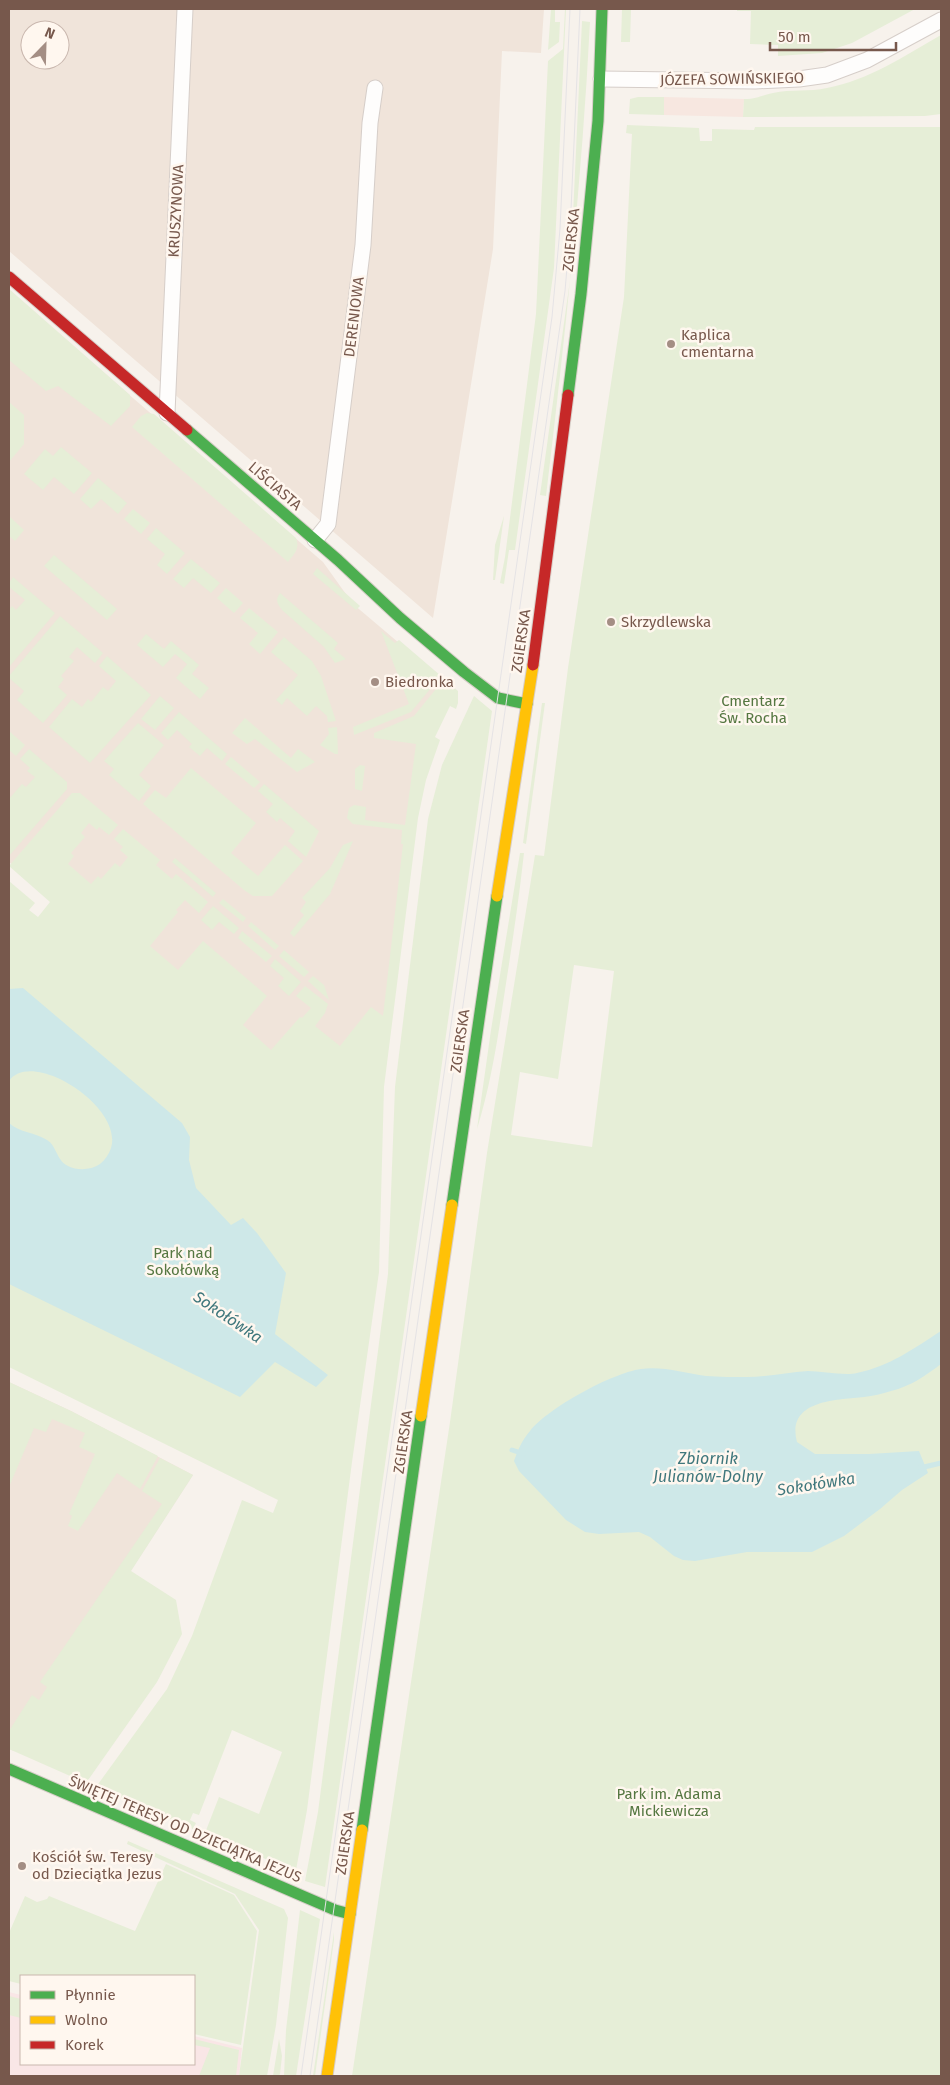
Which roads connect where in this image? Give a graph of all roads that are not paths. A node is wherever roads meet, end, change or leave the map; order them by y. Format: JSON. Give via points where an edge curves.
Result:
{"nodes":[{"id":1,"x":185,"y":9,"type":"edge"},
{"id":2,"x":602,"y":9,"type":"edge"},
{"id":3,"x":941,"y":20,"type":"edge"},
{"id":4,"x":600,"y":79,"type":"junction"},
{"id":5,"x":375,"y":88,"type":"dead end"},
{"id":6,"x":9,"y":277,"type":"edge"},
{"id":7,"x":167,"y":413,"type":"junction"},
{"id":8,"x":315,"y":540,"type":"junction"},
{"id":9,"x":527,"y":704,"type":"junction"},
{"id":10,"x":9,"y":1769,"type":"edge"},
{"id":11,"x":350,"y":1914,"type":"junction"},
{"id":12,"x":327,"y":2076,"type":"edge"}],
"edges":[{"from":1,"to":7,"type":"street","name":"KRUSZYNOWA"},
{"from":2,"to":4,"type":"main road","name":"ZGIERSKA"},
{"from":3,"to":4,"type":"street","name":"JÓZEFA SOWIŃSKIEGO","via":[[860,63],[820,76],[756,82]]},
{"from":4,"to":9,"type":"main road","name":"ZGIERSKA","via":[[578,322]]},
{"from":5,"to":8,"type":"street","name":"DERENIOWA","via":[[363,245],[328,524]]},
{"from":6,"to":7,"type":"main road","name":"LIŚCIASTA"},
{"from":7,"to":8,"type":"main road","name":"LIŚCIASTA"},
{"from":8,"to":9,"type":"main road","name":"LIŚCIASTA","via":[[400,618],[493,695],[502,700]]},
{"from":9,"to":11,"type":"main road","name":"ZGIERSKA","via":[[478,1021]]},
{"from":10,"to":11,"type":"main road","name":"ŚWIĘTEJ TERESY OD DZIECIĄTKA JEZUS"},
{"from":11,"to":12,"type":"main road","name":"ZGIERSKA"}]}
